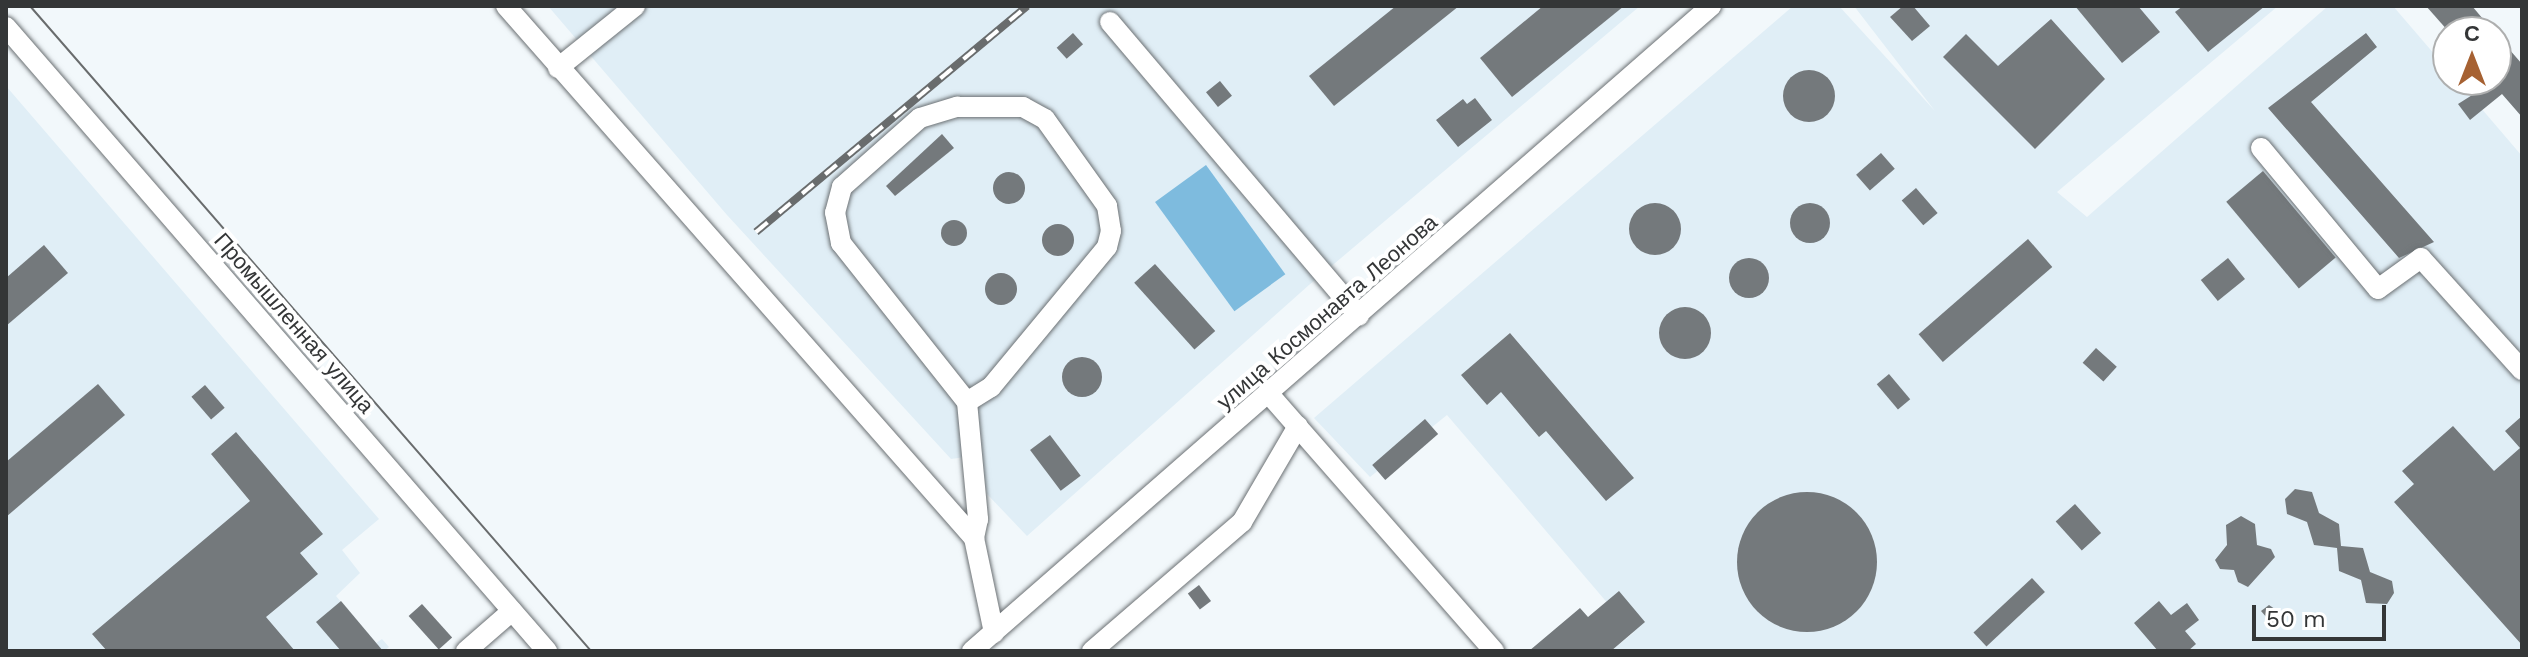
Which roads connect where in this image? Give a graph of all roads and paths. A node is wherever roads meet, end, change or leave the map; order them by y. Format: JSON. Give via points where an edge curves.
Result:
{"nodes":[{"id":1,"x":506,"y":6,"type":"edge"},
{"id":2,"x":635,"y":6,"type":"edge"},
{"id":3,"x":1711,"y":6,"type":"edge"},
{"id":4,"x":1110,"y":22,"type":"dead end"},
{"id":5,"x":6,"y":27,"type":"edge"},
{"id":6,"x":558,"y":68,"type":"junction"},
{"id":7,"x":2261,"y":148,"type":"dead end"},
{"id":8,"x":1359,"y":316,"type":"junction"},
{"id":9,"x":2522,"y":370,"type":"edge"},
{"id":10,"x":1269,"y":394,"type":"junction"},
{"id":11,"x":967,"y":402,"type":"junction"},
{"id":12,"x":1298,"y":426,"type":"junction"},
{"id":13,"x":974,"y":538,"type":"junction"},
{"id":14,"x":512,"y":611,"type":"junction"},
{"id":15,"x":994,"y":633,"type":"junction"},
{"id":16,"x":466,"y":651,"type":"edge"},
{"id":17,"x":547,"y":651,"type":"edge"},
{"id":18,"x":972,"y":651,"type":"edge"},
{"id":19,"x":1092,"y":651,"type":"edge"},
{"id":20,"x":1494,"y":651,"type":"edge"}],
"edges":[{"from":1,"to":6,"type":"street"},
{"from":2,"to":6,"type":"street"},
{"from":3,"to":8,"type":"street","name":"улица Космонавта Леонова"},
{"from":4,"to":8,"type":"street"},
{"from":5,"to":14,"type":"street","name":"Промышленная улица"},
{"from":6,"to":13,"type":"street"},
{"from":7,"to":9,"type":"street","via":[[2378,289],[2421,258]]},
{"from":8,"to":10,"type":"street","name":"улица Космонавта Леонова"},
{"from":10,"to":12,"type":"street"},
{"from":10,"to":15,"type":"street","name":"улица Космонавта Леонова"},
{"from":11,"to":11,"type":"street","via":[[991,387],[1107,247],[1111,231],[1107,206],[1045,119],[1023,107],[957,107],[920,118],[842,187],[835,213],[841,243]]},
{"from":11,"to":13,"type":"street","via":[[978,519]]},
{"from":12,"to":19,"type":"street","via":[[1242,522]]},
{"from":12,"to":20,"type":"street"},
{"from":13,"to":15,"type":"street"},
{"from":14,"to":16,"type":"street"},
{"from":14,"to":17,"type":"street","name":"Промышленная улица"},
{"from":15,"to":18,"type":"street","name":"улица Космонавта Леонова"}]}
